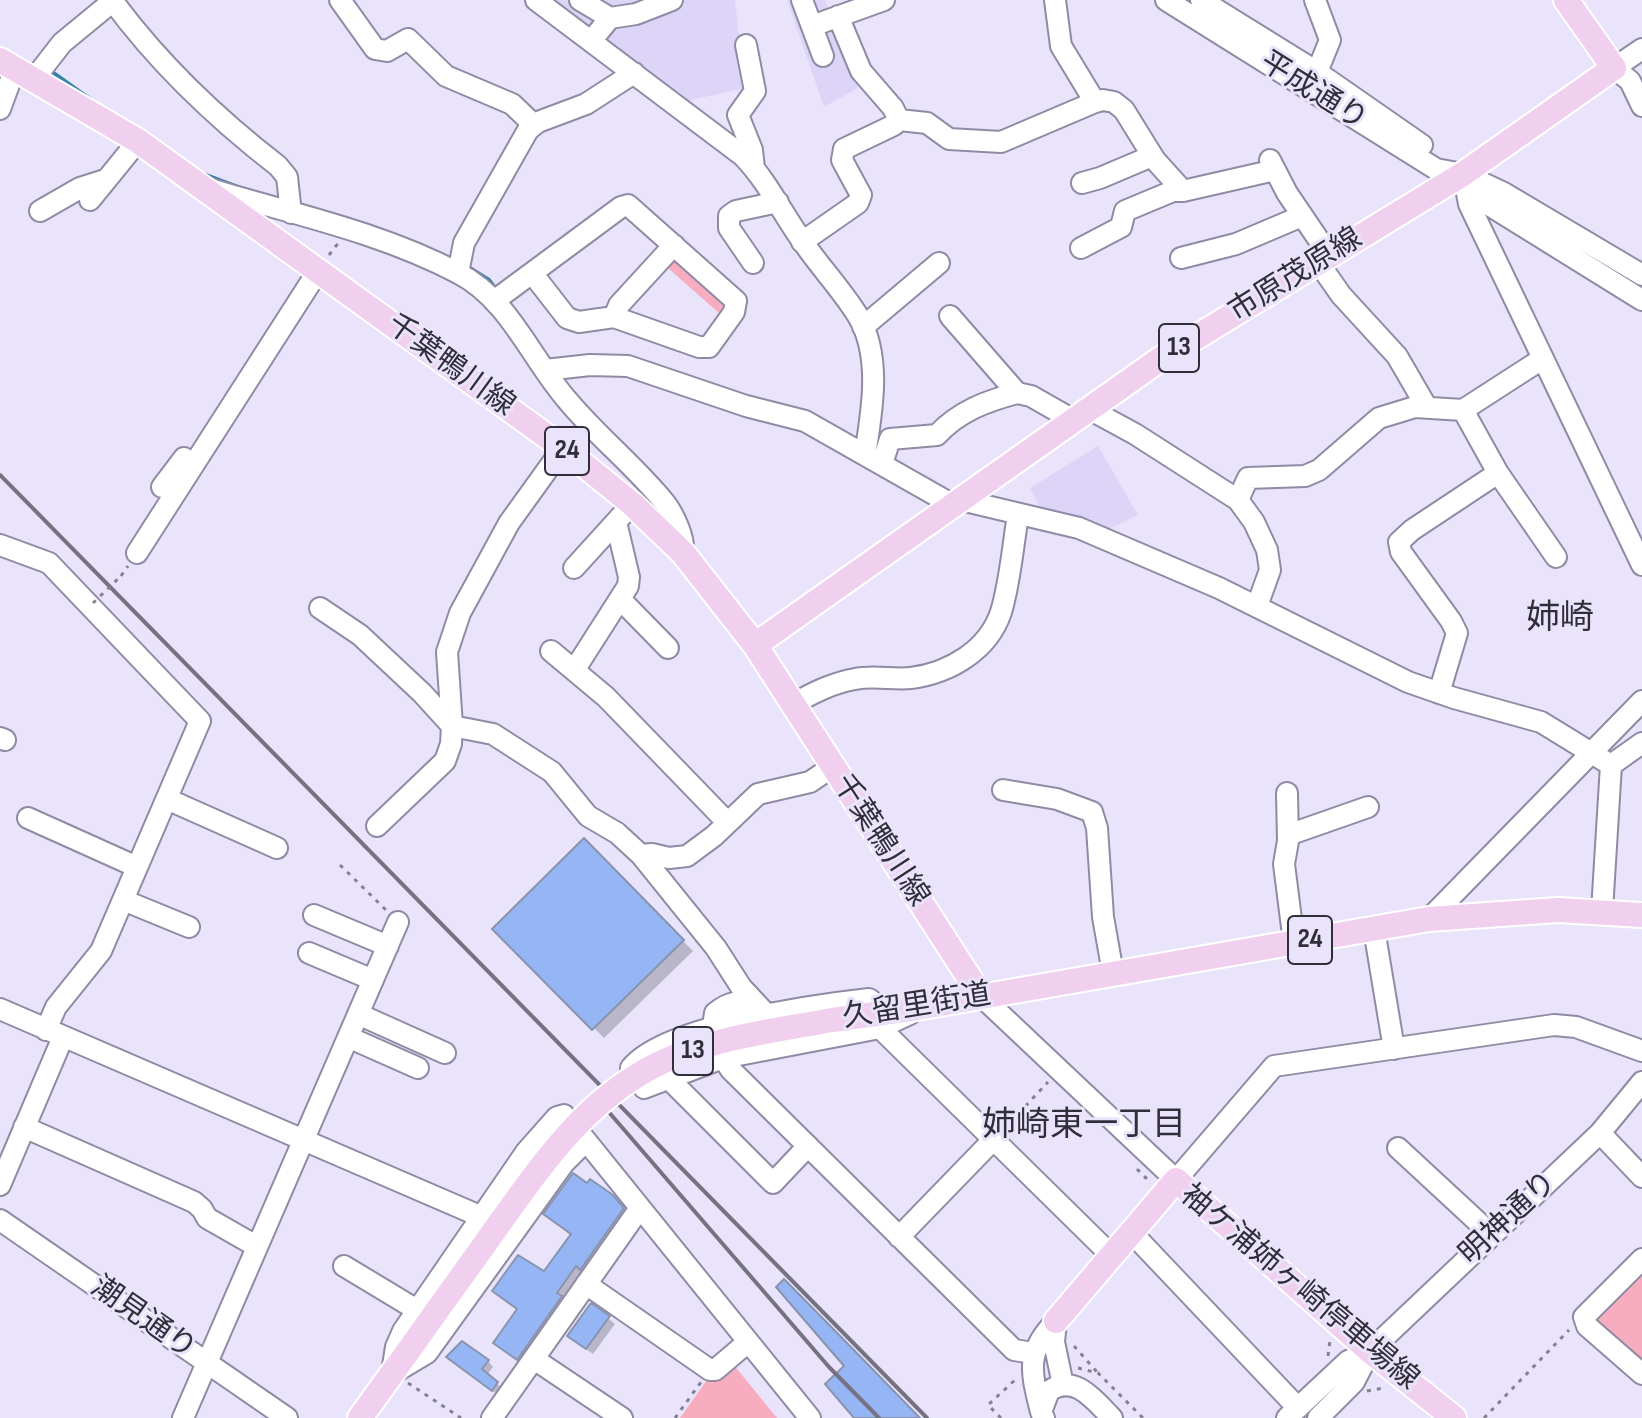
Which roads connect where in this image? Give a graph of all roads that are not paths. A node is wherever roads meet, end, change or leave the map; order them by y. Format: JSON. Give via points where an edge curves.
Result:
{"nodes":[{"id":1,"x":113,"y":0,"type":"edge"},
{"id":2,"x":340,"y":0,"type":"edge"},
{"id":3,"x":536,"y":0,"type":"edge"},
{"id":4,"x":580,"y":0,"type":"edge"},
{"id":5,"x":672,"y":0,"type":"edge"},
{"id":6,"x":802,"y":0,"type":"edge"},
{"id":7,"x":884,"y":0,"type":"edge"},
{"id":8,"x":1055,"y":0,"type":"edge"},
{"id":9,"x":1166,"y":0,"type":"edge"},
{"id":10,"x":1201,"y":0,"type":"edge"},
{"id":11,"x":1315,"y":0,"type":"edge"},
{"id":12,"x":1566,"y":0,"type":"edge"},
{"id":13,"x":838,"y":16,"type":"junction"},
{"id":14,"x":610,"y":18,"type":"junction"},
{"id":15,"x":812,"y":26,"type":"junction"},
{"id":16,"x":591,"y":41,"type":"junction"},
{"id":17,"x":746,"y":45,"type":"dead end"},
{"id":18,"x":1642,"y":49,"type":"edge"},
{"id":19,"x":823,"y":56,"type":"dead end"},
{"id":20,"x":1614,"y":68,"type":"junction"},
{"id":21,"x":16,"y":69,"type":"edge"},
{"id":22,"x":1317,"y":72,"type":"junction"},
{"id":23,"x":634,"y":73,"type":"junction"},
{"id":24,"x":1095,"y":102,"type":"junction"},
{"id":25,"x":1642,"y":106,"type":"edge"},
{"id":26,"x":0,"y":109,"type":"edge"},
{"id":27,"x":899,"y":120,"type":"junction"},
{"id":28,"x":534,"y":125,"type":"junction"},
{"id":29,"x":138,"y":141,"type":"junction"},
{"id":30,"x":1152,"y":156,"type":"junction"},
{"id":31,"x":754,"y":168,"type":"junction"},
{"id":32,"x":1463,"y":174,"type":"junction"},
{"id":33,"x":105,"y":180,"type":"junction"},
{"id":34,"x":1082,"y":183,"type":"dead end"},
{"id":35,"x":201,"y":187,"type":"junction"},
{"id":36,"x":1183,"y":191,"type":"junction"},
{"id":37,"x":90,"y":200,"type":"dead end"},
{"id":38,"x":778,"y":202,"type":"junction"},
{"id":39,"x":40,"y":211,"type":"dead end"},
{"id":40,"x":291,"y":213,"type":"junction"},
{"id":41,"x":1302,"y":216,"type":"junction"},
{"id":42,"x":802,"y":242,"type":"junction"},
{"id":43,"x":674,"y":245,"type":"junction"},
{"id":44,"x":1081,"y":248,"type":"dead end"},
{"id":45,"x":1181,"y":258,"type":"dead end"},
{"id":46,"x":1323,"y":259,"type":"junction"},
{"id":47,"x":753,"y":263,"type":"dead end"},
{"id":48,"x":939,"y":263,"type":"dead end"},
{"id":49,"x":318,"y":271,"type":"junction"},
{"id":50,"x":458,"y":273,"type":"junction"},
{"id":51,"x":532,"y":273,"type":"junction"},
{"id":52,"x":1642,"y":275,"type":"edge"},
{"id":53,"x":1642,"y":300,"type":"edge"},
{"id":54,"x":494,"y":301,"type":"junction"},
{"id":55,"x":950,"y":316,"type":"dead end"},
{"id":56,"x":614,"y":317,"type":"junction"},
{"id":57,"x":863,"y":327,"type":"junction"},
{"id":58,"x":1542,"y":359,"type":"junction"},
{"id":59,"x":545,"y":370,"type":"junction"},
{"id":60,"x":1017,"y":393,"type":"junction"},
{"id":61,"x":1426,"y":406,"type":"junction"},
{"id":62,"x":1463,"y":410,"type":"junction"},
{"id":63,"x":1081,"y":415,"type":"junction"},
{"id":64,"x":218,"y":428,"type":"junction"},
{"id":65,"x":563,"y":448,"type":"junction"},
{"id":66,"x":873,"y":459,"type":"junction"},
{"id":67,"x":1498,"y":473,"type":"junction"},
{"id":68,"x":162,"y":487,"type":"dead end"},
{"id":69,"x":1238,"y":500,"type":"junction"},
{"id":70,"x":957,"y":502,"type":"junction"},
{"id":71,"x":624,"y":513,"type":"junction"},
{"id":72,"x":1018,"y":515,"type":"junction"},
{"id":73,"x":0,"y":545,"type":"edge"},
{"id":74,"x":137,"y":553,"type":"dead end"},
{"id":75,"x":683,"y":553,"type":"junction"},
{"id":76,"x":1556,"y":557,"type":"dead end"},
{"id":77,"x":1642,"y":565,"type":"edge"},
{"id":78,"x":574,"y":568,"type":"dead end"},
{"id":79,"x":620,"y":599,"type":"junction"},
{"id":80,"x":1257,"y":606,"type":"junction"},
{"id":81,"x":320,"y":608,"type":"dead end"},
{"id":82,"x":755,"y":645,"type":"junction"},
{"id":83,"x":668,"y":648,"type":"dead end"},
{"id":84,"x":551,"y":651,"type":"dead end"},
{"id":85,"x":575,"y":669,"type":"junction"},
{"id":86,"x":1439,"y":693,"type":"junction"},
{"id":87,"x":1642,"y":701,"type":"edge"},
{"id":88,"x":793,"y":704,"type":"junction"},
{"id":89,"x":452,"y":726,"type":"junction"},
{"id":90,"x":1642,"y":743,"type":"edge"},
{"id":91,"x":1594,"y":753,"type":"junction"},
{"id":92,"x":1611,"y":765,"type":"junction"},
{"id":93,"x":832,"y":767,"type":"junction"},
{"id":94,"x":1003,"y":790,"type":"dead end"},
{"id":95,"x":1287,"y":793,"type":"dead end"},
{"id":96,"x":167,"y":799,"type":"junction"},
{"id":97,"x":1368,"y":807,"type":"dead end"},
{"id":98,"x":28,"y":818,"type":"dead end"},
{"id":99,"x":727,"y":822,"type":"junction"},
{"id":100,"x":377,"y":826,"type":"dead end"},
{"id":101,"x":1288,"y":835,"type":"junction"},
{"id":102,"x":277,"y":848,"type":"dead end"},
{"id":103,"x":641,"y":855,"type":"junction"},
{"id":104,"x":137,"y":867,"type":"junction"},
{"id":105,"x":123,"y":900,"type":"junction"},
{"id":106,"x":1602,"y":911,"type":"junction"},
{"id":107,"x":314,"y":915,"type":"dead end"},
{"id":108,"x":1642,"y":915,"type":"edge"},
{"id":109,"x":1429,"y":919,"type":"junction"},
{"id":110,"x":398,"y":922,"type":"road end"},
{"id":111,"x":189,"y":927,"type":"dead end"},
{"id":112,"x":1374,"y":929,"type":"junction"},
{"id":113,"x":1294,"y":943,"type":"junction"},
{"id":114,"x":388,"y":946,"type":"junction"},
{"id":115,"x":309,"y":953,"type":"dead end"},
{"id":116,"x":1113,"y":973,"type":"junction"},
{"id":117,"x":373,"y":980,"type":"junction"},
{"id":118,"x":981,"y":996,"type":"junction"},
{"id":119,"x":0,"y":1009,"type":"edge"},
{"id":120,"x":763,"y":1011,"type":"junction"},
{"id":121,"x":358,"y":1014,"type":"junction"},
{"id":122,"x":878,"y":1019,"type":"junction"},
{"id":123,"x":55,"y":1033,"type":"junction"},
{"id":124,"x":348,"y":1037,"type":"junction"},
{"id":125,"x":1394,"y":1049,"type":"junction"},
{"id":126,"x":1642,"y":1051,"type":"edge"},
{"id":127,"x":445,"y":1053,"type":"dead end"},
{"id":128,"x":723,"y":1058,"type":"junction"},
{"id":129,"x":418,"y":1068,"type":"dead end"},
{"id":130,"x":669,"y":1079,"type":"junction"},
{"id":131,"x":1642,"y":1082,"type":"edge"},
{"id":132,"x":24,"y":1127,"type":"junction"},
{"id":133,"x":578,"y":1131,"type":"junction"},
{"id":134,"x":1600,"y":1133,"type":"junction"},
{"id":135,"x":994,"y":1139,"type":"junction"},
{"id":136,"x":303,"y":1142,"type":"junction"},
{"id":137,"x":808,"y":1146,"type":"junction"},
{"id":138,"x":1398,"y":1148,"type":"dead end"},
{"id":139,"x":1642,"y":1177,"type":"edge"},
{"id":140,"x":1176,"y":1180,"type":"junction"},
{"id":141,"x":0,"y":1185,"type":"edge"},
{"id":142,"x":640,"y":1208,"type":"junction"},
{"id":143,"x":0,"y":1220,"type":"edge"},
{"id":144,"x":476,"y":1226,"type":"junction"},
{"id":145,"x":1131,"y":1232,"type":"junction"},
{"id":146,"x":1492,"y":1235,"type":"junction"},
{"id":147,"x":899,"y":1237,"type":"junction"},
{"id":148,"x":256,"y":1246,"type":"junction"},
{"id":149,"x":1112,"y":1256,"type":"junction"},
{"id":150,"x":1642,"y":1259,"type":"edge"},
{"id":151,"x":344,"y":1266,"type":"dead end"},
{"id":152,"x":586,"y":1284,"type":"junction"},
{"id":153,"x":417,"y":1310,"type":"junction"},
{"id":154,"x":1056,"y":1321,"type":"junction"},
{"id":155,"x":748,"y":1342,"type":"junction"},
{"id":156,"x":1370,"y":1351,"type":"junction"},
{"id":157,"x":534,"y":1359,"type":"junction"},
{"id":158,"x":1029,"y":1362,"type":"junction"},
{"id":159,"x":207,"y":1363,"type":"junction"},
{"id":160,"x":1642,"y":1374,"type":"edge"},
{"id":161,"x":1066,"y":1375,"type":"junction"},
{"id":162,"x":400,"y":1378,"type":"junction"},
{"id":163,"x":1292,"y":1413,"type":"edge"},
{"id":164,"x":1043,"y":1415,"type":"edge"},
{"id":165,"x":1326,"y":1415,"type":"edge"},
{"id":166,"x":183,"y":1418,"type":"edge"},
{"id":167,"x":287,"y":1418,"type":"edge"},
{"id":168,"x":360,"y":1418,"type":"edge"},
{"id":169,"x":492,"y":1418,"type":"edge"},
{"id":170,"x":622,"y":1418,"type":"edge"},
{"id":171,"x":810,"y":1418,"type":"edge"},
{"id":172,"x":1112,"y":1418,"type":"edge"},
{"id":173,"x":1454,"y":1418,"type":"edge"}],
"edges":[{"from":1,"to":21,"type":"street","via":[[62,43]]},
{"from":1,"to":40,"type":"street","via":[[164,63],[278,166],[287,177]]},
{"from":2,"to":28,"type":"street","via":[[375,49],[387,51],[408,39],[446,76],[512,104]]},
{"from":3,"to":16,"type":"street"},
{"from":4,"to":14,"type":"street"},
{"from":5,"to":14,"type":"street"},
{"from":6,"to":15,"type":"street"},
{"from":7,"to":13,"type":"street"},
{"from":8,"to":24,"type":"street","via":[[1061,46]]},
{"from":9,"to":32,"type":"street","name":"平成通り","via":[[1436,169]]},
{"from":10,"to":22,"type":"street","name":"平成通り"},
{"from":11,"to":22,"type":"street","via":[[1330,40]]},
{"from":12,"to":20,"type":"main road"},
{"from":13,"to":15,"type":"street"},
{"from":13,"to":27,"type":"street","via":[[861,71]]},
{"from":14,"to":16,"type":"street"},
{"from":15,"to":19,"type":"street"},
{"from":16,"to":23,"type":"street"},
{"from":17,"to":31,"type":"street","via":[[755,91],[738,115]]},
{"from":18,"to":20,"type":"street"},
{"from":20,"to":25,"type":"street","via":[[1630,81]]},
{"from":20,"to":32,"type":"main road","name":"市原茂原線","number":"13"},
{"from":21,"to":26,"type":"street"},
{"from":21,"to":29,"type":"main road","name":"千葉鴨川線","number":"24"},
{"from":22,"to":32,"type":"street","name":"平成通り"},
{"from":23,"to":28,"type":"street","via":[[586,104]]},
{"from":23,"to":31,"type":"street"},
{"from":24,"to":27,"type":"street","via":[[1001,142],[949,139],[927,123]]},
{"from":24,"to":30,"type":"street","via":[[1114,102],[1124,110]]},
{"from":27,"to":42,"type":"street","via":[[844,149],[842,160],[861,195],[858,203]]},
{"from":28,"to":50,"type":"street","via":[[464,243]]},
{"from":29,"to":33,"type":"street"},
{"from":29,"to":35,"type":"main road","name":"千葉鴨川線","number":"24"},
{"from":30,"to":34,"type":"street"},
{"from":30,"to":36,"type":"street"},
{"from":31,"to":38,"type":"street"},
{"from":32,"to":46,"type":"main road","name":"市原茂原線","number":"13"},
{"from":32,"to":52,"type":"street","name":"平成通り"},
{"from":32,"to":53,"type":"street","name":"平成通り","via":[[1489,205]]},
{"from":32,"to":58,"type":"street","via":[[1469,204]]},
{"from":33,"to":37,"type":"street"},
{"from":33,"to":39,"type":"street"},
{"from":35,"to":40,"type":"street"},
{"from":35,"to":49,"type":"main road","name":"千葉鴨川線","number":"24"},
{"from":36,"to":41,"type":"street","via":[[1273,165]]},
{"from":36,"to":44,"type":"street","via":[[1125,211],[1121,227]]},
{"from":38,"to":42,"type":"street"},
{"from":38,"to":47,"type":"street","via":[[729,216],[729,228]]},
{"from":40,"to":50,"type":"street","via":[[320,218]]},
{"from":41,"to":45,"type":"street","via":[[1236,244]]},
{"from":41,"to":46,"type":"street"},
{"from":42,"to":57,"type":"street"},
{"from":43,"to":51,"type":"street","via":[[633,208],[621,207]]},
{"from":43,"to":56,"type":"street"},
{"from":43,"to":56,"type":"street","via":[[736,301],[709,347]]},
{"from":46,"to":61,"type":"street","via":[[1341,295],[1397,356]]},
{"from":46,"to":63,"type":"main road","name":"市原茂原線","number":"13"},
{"from":48,"to":57,"type":"street"},
{"from":49,"to":64,"type":"street"},
{"from":49,"to":65,"type":"main road","name":"千葉鴨川線","number":"24"},
{"from":50,"to":54,"type":"street"},
{"from":51,"to":54,"type":"street"},
{"from":51,"to":56,"type":"street","via":[[567,318],[579,322]]},
{"from":54,"to":59,"type":"street"},
{"from":55,"to":60,"type":"street"},
{"from":57,"to":66,"type":"street","via":[[873,361]]},
{"from":58,"to":62,"type":"street"},
{"from":58,"to":77,"type":"street"},
{"from":59,"to":66,"type":"street","via":[[628,366],[805,421]]},
{"from":59,"to":75,"type":"street","via":[[666,504]]},
{"from":60,"to":63,"type":"street"},
{"from":60,"to":66,"type":"street","via":[[978,405],[937,435],[890,439]]},
{"from":61,"to":62,"type":"street"},
{"from":61,"to":69,"type":"street","via":[[1379,418],[1305,476],[1248,478]]},
{"from":62,"to":67,"type":"street"},
{"from":63,"to":69,"type":"street","via":[[1135,434]]},
{"from":63,"to":70,"type":"main road","name":"市原茂原線","number":"13"},
{"from":64,"to":68,"type":"street","via":[[191,449]]},
{"from":64,"to":74,"type":"street"},
{"from":65,"to":71,"type":"main road","name":"千葉鴨川線","number":"24"},
{"from":65,"to":89,"type":"street","via":[[509,523],[460,613],[447,652]]},
{"from":66,"to":70,"type":"street"},
{"from":67,"to":76,"type":"street"},
{"from":67,"to":86,"type":"street","via":[[1399,542],[1457,633]]},
{"from":69,"to":80,"type":"street","via":[[1267,550],[1270,570]]},
{"from":70,"to":72,"type":"street"},
{"from":70,"to":82,"type":"main road","name":"市原茂原線","number":"13"},
{"from":71,"to":75,"type":"main road","name":"千葉鴨川線","number":"24"},
{"from":71,"to":78,"type":"street"},
{"from":71,"to":79,"type":"street","via":[[629,577]]},
{"from":72,"to":80,"type":"street","via":[[1079,528]]},
{"from":72,"to":88,"type":"street","via":[[1001,612],[969,658],[910,678],[859,678],[830,685]]},
{"from":73,"to":96,"type":"street","via":[[49,563],[200,721]]},
{"from":75,"to":82,"type":"main road","name":"千葉鴨川線","number":"24"},
{"from":79,"to":83,"type":"street"},
{"from":79,"to":85,"type":"street"},
{"from":80,"to":86,"type":"street","via":[[1349,655]]},
{"from":81,"to":89,"type":"street","via":[[360,635]]},
{"from":82,"to":88,"type":"main road","name":"千葉鴨川線","number":"24"},
{"from":84,"to":85,"type":"street"},
{"from":85,"to":99,"type":"street"},
{"from":86,"to":91,"type":"street","via":[[1541,722]]},
{"from":87,"to":91,"type":"street"},
{"from":88,"to":93,"type":"main road","name":"千葉鴨川線","number":"24"},
{"from":89,"to":100,"type":"street","via":[[445,761]]},
{"from":89,"to":103,"type":"street","via":[[493,734],[552,772],[588,816]]},
{"from":90,"to":92,"type":"street"},
{"from":91,"to":92,"type":"street"},
{"from":91,"to":109,"type":"street"},
{"from":92,"to":106,"type":"street"},
{"from":93,"to":99,"type":"street","via":[[810,782],[758,794]]},
{"from":93,"to":118,"type":"main road","name":"千葉鴨川線","number":"24"},
{"from":94,"to":116,"type":"street","via":[[1057,799],[1092,812]]},
{"from":95,"to":101,"type":"street"},
{"from":96,"to":102,"type":"street"},
{"from":96,"to":104,"type":"street"},
{"from":97,"to":101,"type":"street"},
{"from":98,"to":104,"type":"street"},
{"from":99,"to":103,"type":"street","via":[[687,856]]},
{"from":101,"to":113,"type":"street","via":[[1284,864]]},
{"from":103,"to":120,"type":"street"},
{"from":104,"to":105,"type":"street"},
{"from":105,"to":111,"type":"street"},
{"from":105,"to":123,"type":"street","via":[[101,951],[56,1007]]},
{"from":106,"to":108,"type":"main road","name":"久留里街道","number":"24"},
{"from":106,"to":109,"type":"main road","name":"久留里街道","number":"24"},
{"from":107,"to":114,"type":"street"},
{"from":109,"to":112,"type":"main road","name":"久留里街道","number":"24"},
{"from":110,"to":114,"type":"street"},
{"from":112,"to":113,"type":"main road","name":"久留里街道","number":"24"},
{"from":112,"to":125,"type":"street"},
{"from":113,"to":116,"type":"main road","name":"久留里街道","number":"24"},
{"from":114,"to":117,"type":"street"},
{"from":115,"to":117,"type":"street"},
{"from":116,"to":118,"type":"main road","name":"久留里街道","number":"24"},
{"from":117,"to":121,"type":"street"},
{"from":118,"to":122,"type":"main road","name":"久留里街道","number":"13"},
{"from":118,"to":140,"type":"street"},
{"from":119,"to":123,"type":"street"},
{"from":120,"to":122,"type":"street","via":[[869,999]]},
{"from":120,"to":130,"type":"street","via":[[682,1037],[639,1058],[631,1068],[644,1088]]},
{"from":121,"to":124,"type":"street"},
{"from":121,"to":127,"type":"street"},
{"from":122,"to":128,"type":"street"},
{"from":122,"to":135,"type":"street"},
{"from":122,"to":162,"type":"main road","name":"久留里街道","number":"13","bridge":true,"via":[[832,1020],[710,1044],[640,1073],[555,1147],[414,1343]]},
{"from":123,"to":132,"type":"street"},
{"from":123,"to":136,"type":"street"},
{"from":124,"to":129,"type":"street"},
{"from":124,"to":136,"type":"street"},
{"from":125,"to":126,"type":"street","via":[[1565,1025]]},
{"from":125,"to":140,"type":"street","via":[[1274,1066]]},
{"from":128,"to":130,"type":"street"},
{"from":128,"to":137,"type":"street"},
{"from":130,"to":137,"type":"street","via":[[773,1183]]},
{"from":131,"to":134,"type":"street","name":"明神通り"},
{"from":132,"to":141,"type":"street"},
{"from":132,"to":148,"type":"street","via":[[194,1202],[207,1218]]},
{"from":133,"to":142,"type":"street"},
{"from":133,"to":144,"type":"street","via":[[564,1115],[557,1117],[526,1152]]},
{"from":133,"to":162,"type":"street","via":[[564,1163],[427,1353]]},
{"from":134,"to":139,"type":"street"},
{"from":134,"to":146,"type":"street","name":"明神通り"},
{"from":135,"to":147,"type":"street"},
{"from":135,"to":149,"type":"street"},
{"from":136,"to":144,"type":"street"},
{"from":136,"to":148,"type":"street"},
{"from":137,"to":147,"type":"street"},
{"from":138,"to":146,"type":"street"},
{"from":140,"to":145,"type":"main road","name":"袖ケ浦姉ヶ崎停車場線"},
{"from":140,"to":156,"type":"main road","name":"袖ケ浦姉ヶ崎停車場線"},
{"from":142,"to":152,"type":"street"},
{"from":142,"to":155,"type":"street"},
{"from":143,"to":159,"type":"street","name":"潮見通り"},
{"from":144,"to":153,"type":"street"},
{"from":145,"to":149,"type":"main road","name":"袖ケ浦姉ヶ崎停車場線"},
{"from":145,"to":163,"type":"street"},
{"from":146,"to":156,"type":"street","name":"明神通り"},
{"from":147,"to":158,"type":"street"},
{"from":148,"to":159,"type":"street"},
{"from":149,"to":154,"type":"main road","name":"袖ケ浦姉ヶ崎停車場線"},
{"from":150,"to":160,"type":"street","via":[[1584,1317],[1587,1326]]},
{"from":151,"to":153,"type":"street"},
{"from":152,"to":155,"type":"street","via":[[710,1370]]},
{"from":152,"to":157,"type":"street"},
{"from":153,"to":162,"type":"street","via":[[396,1347]]},
{"from":154,"to":158,"type":"street"},
{"from":154,"to":161,"type":"street","via":[[1054,1342]]},
{"from":155,"to":171,"type":"street"},
{"from":156,"to":163,"type":"street","name":"明神通り","via":[[1348,1361]]},
{"from":156,"to":165,"type":"street","name":"明神通り","via":[[1360,1375]]},
{"from":156,"to":173,"type":"main road","name":"袖ケ浦姉ヶ崎停車場線"},
{"from":157,"to":169,"type":"street"},
{"from":157,"to":170,"type":"street"},
{"from":158,"to":164,"type":"street"},
{"from":159,"to":166,"type":"street"},
{"from":159,"to":167,"type":"street","name":"潮見通り"},
{"from":161,"to":164,"type":"street","via":[[1049,1391]]},
{"from":161,"to":172,"type":"street"},
{"from":162,"to":168,"type":"main road","name":"久留里街道","number":"13"}]}
